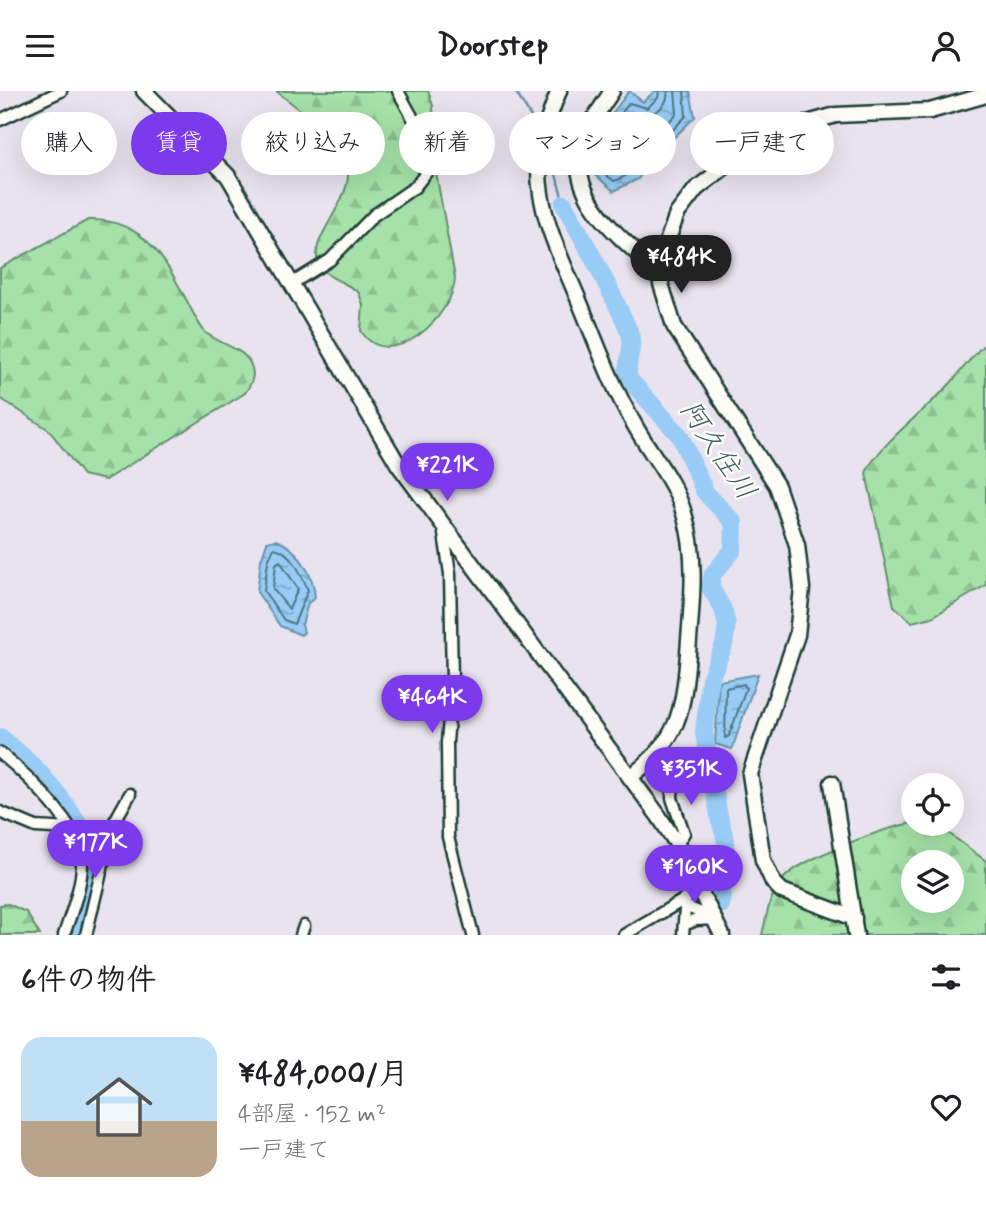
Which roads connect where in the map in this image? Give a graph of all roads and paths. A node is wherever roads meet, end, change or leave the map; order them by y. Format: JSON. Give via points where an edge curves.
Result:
{"nodes":[{"id":1,"x":61,"y":91,"type":"edge"},
{"id":2,"x":144,"y":91,"type":"edge"},
{"id":3,"x":398,"y":91,"type":"edge"},
{"id":4,"x":559,"y":91,"type":"edge"},
{"id":5,"x":612,"y":91,"type":"edge"},
{"id":6,"x":986,"y":96,"type":"edge"},
{"id":7,"x":0,"y":120,"type":"edge"},
{"id":8,"x":660,"y":273,"type":"junction"},
{"id":9,"x":291,"y":284,"type":"junction"},
{"id":10,"x":443,"y":527,"type":"junction"},
{"id":11,"x":0,"y":753,"type":"edge"},
{"id":12,"x":675,"y":756,"type":"dead end"},
{"id":13,"x":630,"y":778,"type":"junction"},
{"id":14,"x":832,"y":783,"type":"dead end"},
{"id":15,"x":130,"y":794,"type":"dead end"},
{"id":16,"x":0,"y":812,"type":"edge"},
{"id":17,"x":70,"y":829,"type":"junction"},
{"id":18,"x":677,"y":844,"type":"junction"},
{"id":19,"x":689,"y":866,"type":"junction"},
{"id":20,"x":685,"y":902,"type":"junction"},
{"id":21,"x":854,"y":918,"type":"junction"},
{"id":22,"x":715,"y":919,"type":"junction"},
{"id":23,"x":684,"y":930,"type":"edge"},
{"id":24,"x":64,"y":935,"type":"edge"},
{"id":25,"x":86,"y":935,"type":"edge"},
{"id":26,"x":473,"y":935,"type":"edge"},
{"id":27,"x":624,"y":935,"type":"edge"},
{"id":28,"x":722,"y":935,"type":"edge"},
{"id":29,"x":856,"y":935,"type":"edge"}],
"edges":[{"from":1,"to":7,"type":"street"},
{"from":2,"to":9,"type":"street","via":[[228,176]]},
{"from":3,"to":9,"type":"street","via":[[436,160],[415,187],[374,215],[330,260]]},
{"from":4,"to":13,"type":"street","via":[[539,166],[548,226],[620,397],[674,488],[691,543],[683,701],[666,744]]},
{"from":5,"to":8,"type":"street","via":[[583,141],[582,184],[610,226]]},
{"from":6,"to":8,"type":"street","via":[[930,111],[836,115],[779,131],[723,166],[685,202],[665,244]]},
{"from":8,"to":21,"type":"street","via":[[674,326],[777,486],[797,545],[802,588],[797,635],[750,774],[763,860],[782,891]]},
{"from":9,"to":10,"type":"street","via":[[383,441]]},
{"from":10,"to":13,"type":"street"},
{"from":10,"to":26,"type":"street","via":[[452,641],[448,837]]},
{"from":11,"to":17,"type":"street","via":[[24,773]]},
{"from":12,"to":18,"type":"street","via":[[672,798],[684,832]]},
{"from":13,"to":18,"type":"street"},
{"from":14,"to":21,"type":"street"},
{"from":15,"to":25,"type":"street","via":[[102,844],[103,864]]},
{"from":16,"to":17,"type":"street","via":[[36,827]]},
{"from":17,"to":24,"type":"street","via":[[82,863]]},
{"from":18,"to":19,"type":"street"},
{"from":19,"to":20,"type":"street"},
{"from":19,"to":22,"type":"street"},
{"from":20,"to":22,"type":"street"},
{"from":20,"to":23,"type":"street"},
{"from":20,"to":27,"type":"street"},
{"from":21,"to":29,"type":"street"},
{"from":22,"to":23,"type":"street","via":[[696,920]]},
{"from":22,"to":28,"type":"street"}]}
